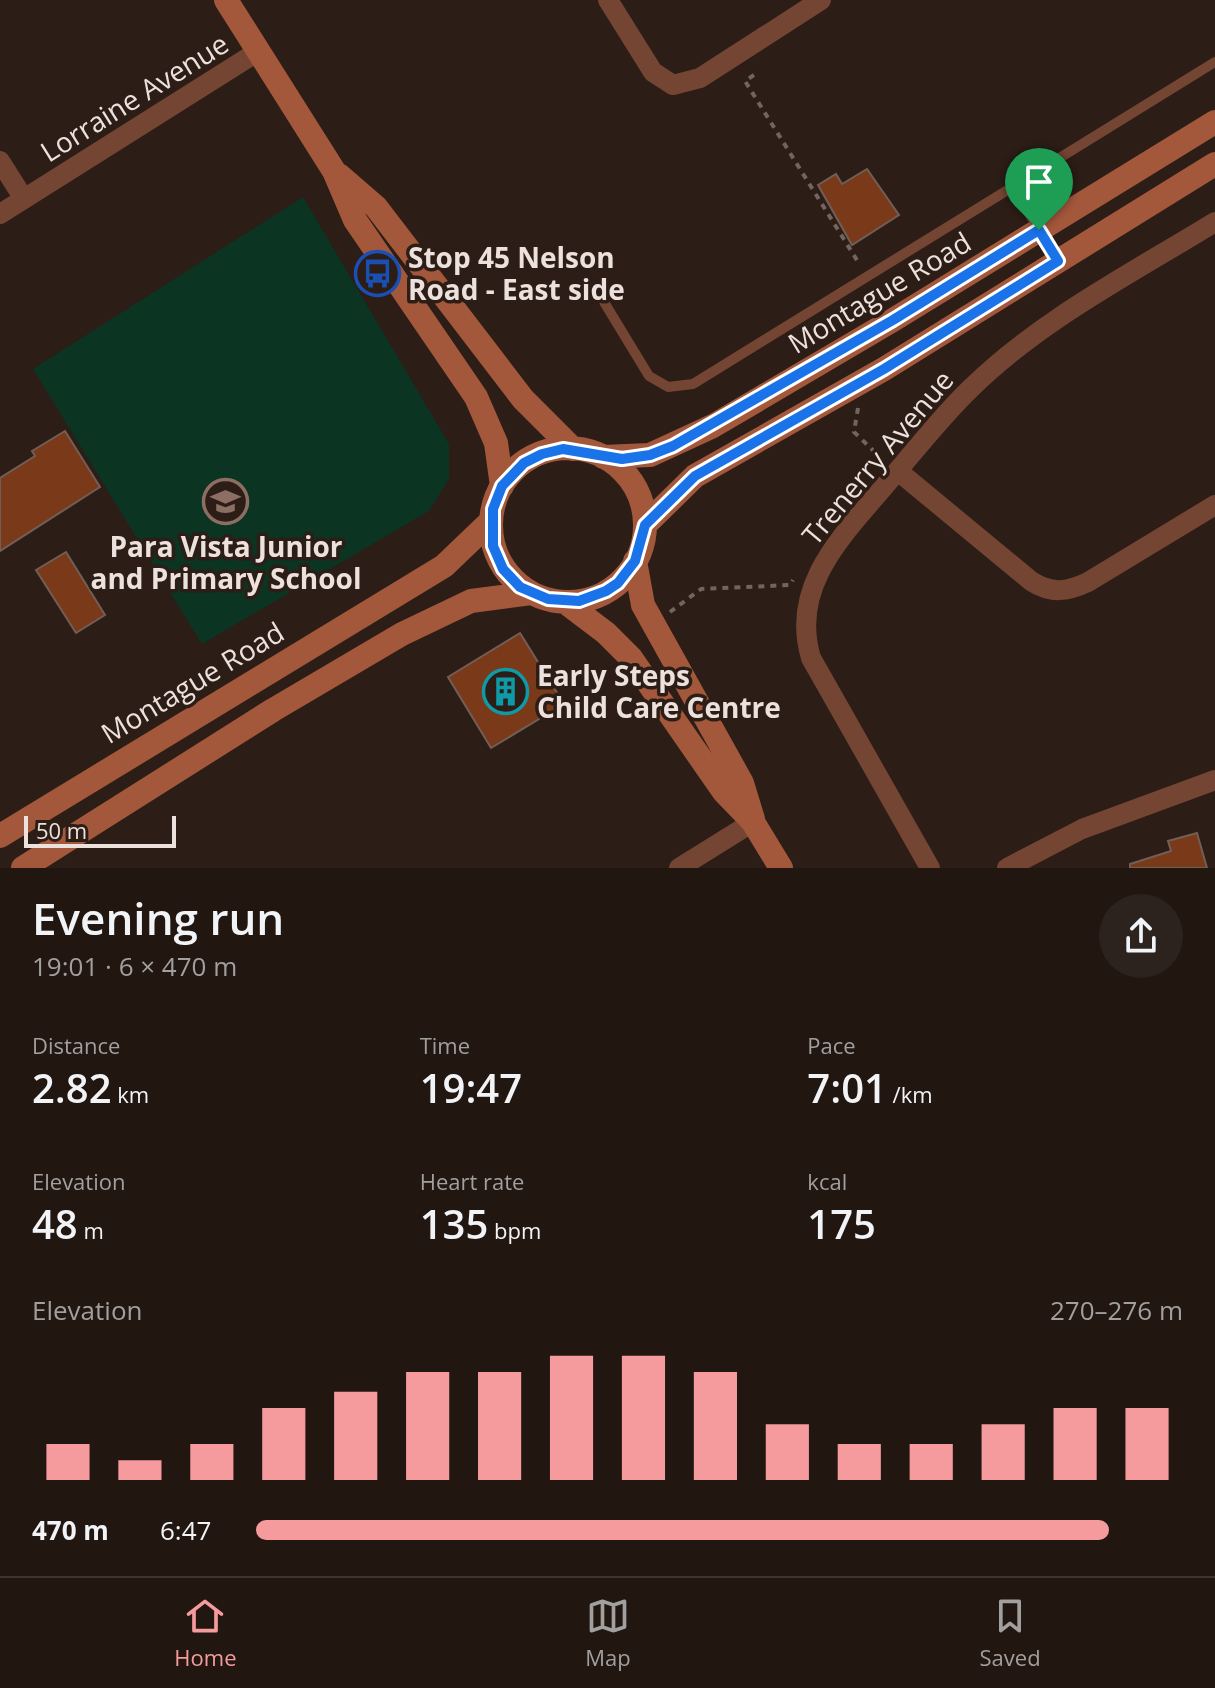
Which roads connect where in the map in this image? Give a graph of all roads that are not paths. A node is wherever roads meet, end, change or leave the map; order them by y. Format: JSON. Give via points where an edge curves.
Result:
{"nodes":[{"id":1,"x":226,"y":0,"type":"edge"},
{"id":2,"x":608,"y":0,"type":"edge"},
{"id":3,"x":821,"y":0,"type":"edge"},
{"id":4,"x":257,"y":52,"type":"junction"},
{"id":5,"x":1215,"y":62,"type":"edge"},
{"id":6,"x":1215,"y":122,"type":"edge"},
{"id":7,"x":0,"y":161,"type":"edge"},
{"id":8,"x":1215,"y":164,"type":"edge"},
{"id":9,"x":334,"y":171,"type":"junction"},
{"id":10,"x":1014,"y":188,"type":"junction"},
{"id":11,"x":24,"y":199,"type":"junction"},
{"id":12,"x":0,"y":214,"type":"edge"},
{"id":13,"x":1215,"y":222,"type":"edge"},
{"id":14,"x":1039,"y":230,"type":"junction"},
{"id":15,"x":1058,"y":261,"type":"junction"},
{"id":16,"x":604,"y":302,"type":"dead end"},
{"id":17,"x":573,"y":449,"type":"junction"},
{"id":18,"x":603,"y":457,"type":"junction"},
{"id":19,"x":898,"y":471,"type":"junction"},
{"id":20,"x":502,"y":486,"type":"junction"},
{"id":21,"x":1215,"y":505,"type":"edge"},
{"id":22,"x":491,"y":521,"type":"junction"},
{"id":23,"x":645,"y":525,"type":"junction"},
{"id":24,"x":635,"y":561,"type":"junction"},
{"id":25,"x":531,"y":593,"type":"junction"},
{"id":26,"x":565,"y":602,"type":"junction"},
{"id":27,"x":1215,"y":780,"type":"edge"},
{"id":28,"x":753,"y":822,"type":"junction"},
{"id":29,"x":0,"y":836,"type":"edge"},
{"id":30,"x":23,"y":868,"type":"edge"},
{"id":31,"x":679,"y":868,"type":"edge"},
{"id":32,"x":781,"y":868,"type":"edge"},
{"id":33,"x":930,"y":868,"type":"edge"},
{"id":34,"x":1007,"y":868,"type":"edge"}],
"edges":[{"from":1,"to":4,"type":"main road"},
{"from":2,"to":3,"type":"street","via":[[653,72],[673,85],[700,78]]},
{"from":4,"to":9,"type":"main road"},
{"from":4,"to":11,"type":"street","name":"Lorraine Avenue"},
{"from":5,"to":10,"type":"lane"},
{"from":6,"to":14,"type":"main road","name":"Montague Road"},
{"from":7,"to":11,"type":"street"},
{"from":8,"to":15,"type":"main road"},
{"from":9,"to":17,"type":"main road","via":[[376,207],[523,399]]},
{"from":9,"to":20,"type":"main road","via":[[355,220],[476,397],[496,443]]},
{"from":10,"to":14,"type":"lane"},
{"from":10,"to":16,"type":"lane","via":[[693,384],[668,387],[649,376]]},
{"from":11,"to":12,"type":"street","name":"Lorraine Avenue"},
{"from":13,"to":19,"type":"street","name":"Trenerry Avenue","via":[[1071,310],[1009,355],[970,388]]},
{"from":14,"to":15,"type":"lane"},
{"from":14,"to":18,"type":"main road","name":"Montague Road","via":[[713,426],[650,455]]},
{"from":15,"to":23,"type":"main road","via":[[884,369],[695,476]]},
{"from":17,"to":18,"type":"main road"},
{"from":17,"to":20,"type":"main road","via":[[533,458]]},
{"from":18,"to":23,"type":"main road","via":[[636,489]]},
{"from":19,"to":21,"type":"street","via":[[1031,581],[1053,591],[1088,582]]},
{"from":19,"to":33,"type":"street","name":"Trenerry Avenue","via":[[822,563],[807,604],[807,644],[830,696]]},
{"from":20,"to":22,"type":"main road"},
{"from":22,"to":25,"type":"main road","via":[[493,546],[503,569]]},
{"from":22,"to":29,"type":"main road","name":"Montague Road","via":[[444,566]]},
{"from":23,"to":24,"type":"main road"},
{"from":24,"to":26,"type":"main road","via":[[606,591]]},
{"from":24,"to":28,"type":"main road","via":[[643,605],[742,783]]},
{"from":25,"to":26,"type":"main road"},
{"from":25,"to":30,"type":"main road","via":[[471,601],[402,634]]},
{"from":26,"to":28,"type":"main road","via":[[631,658],[724,792]]},
{"from":27,"to":34,"type":"street","via":[[1082,829]]},
{"from":28,"to":31,"type":"street"},
{"from":28,"to":32,"type":"main road"}]}
